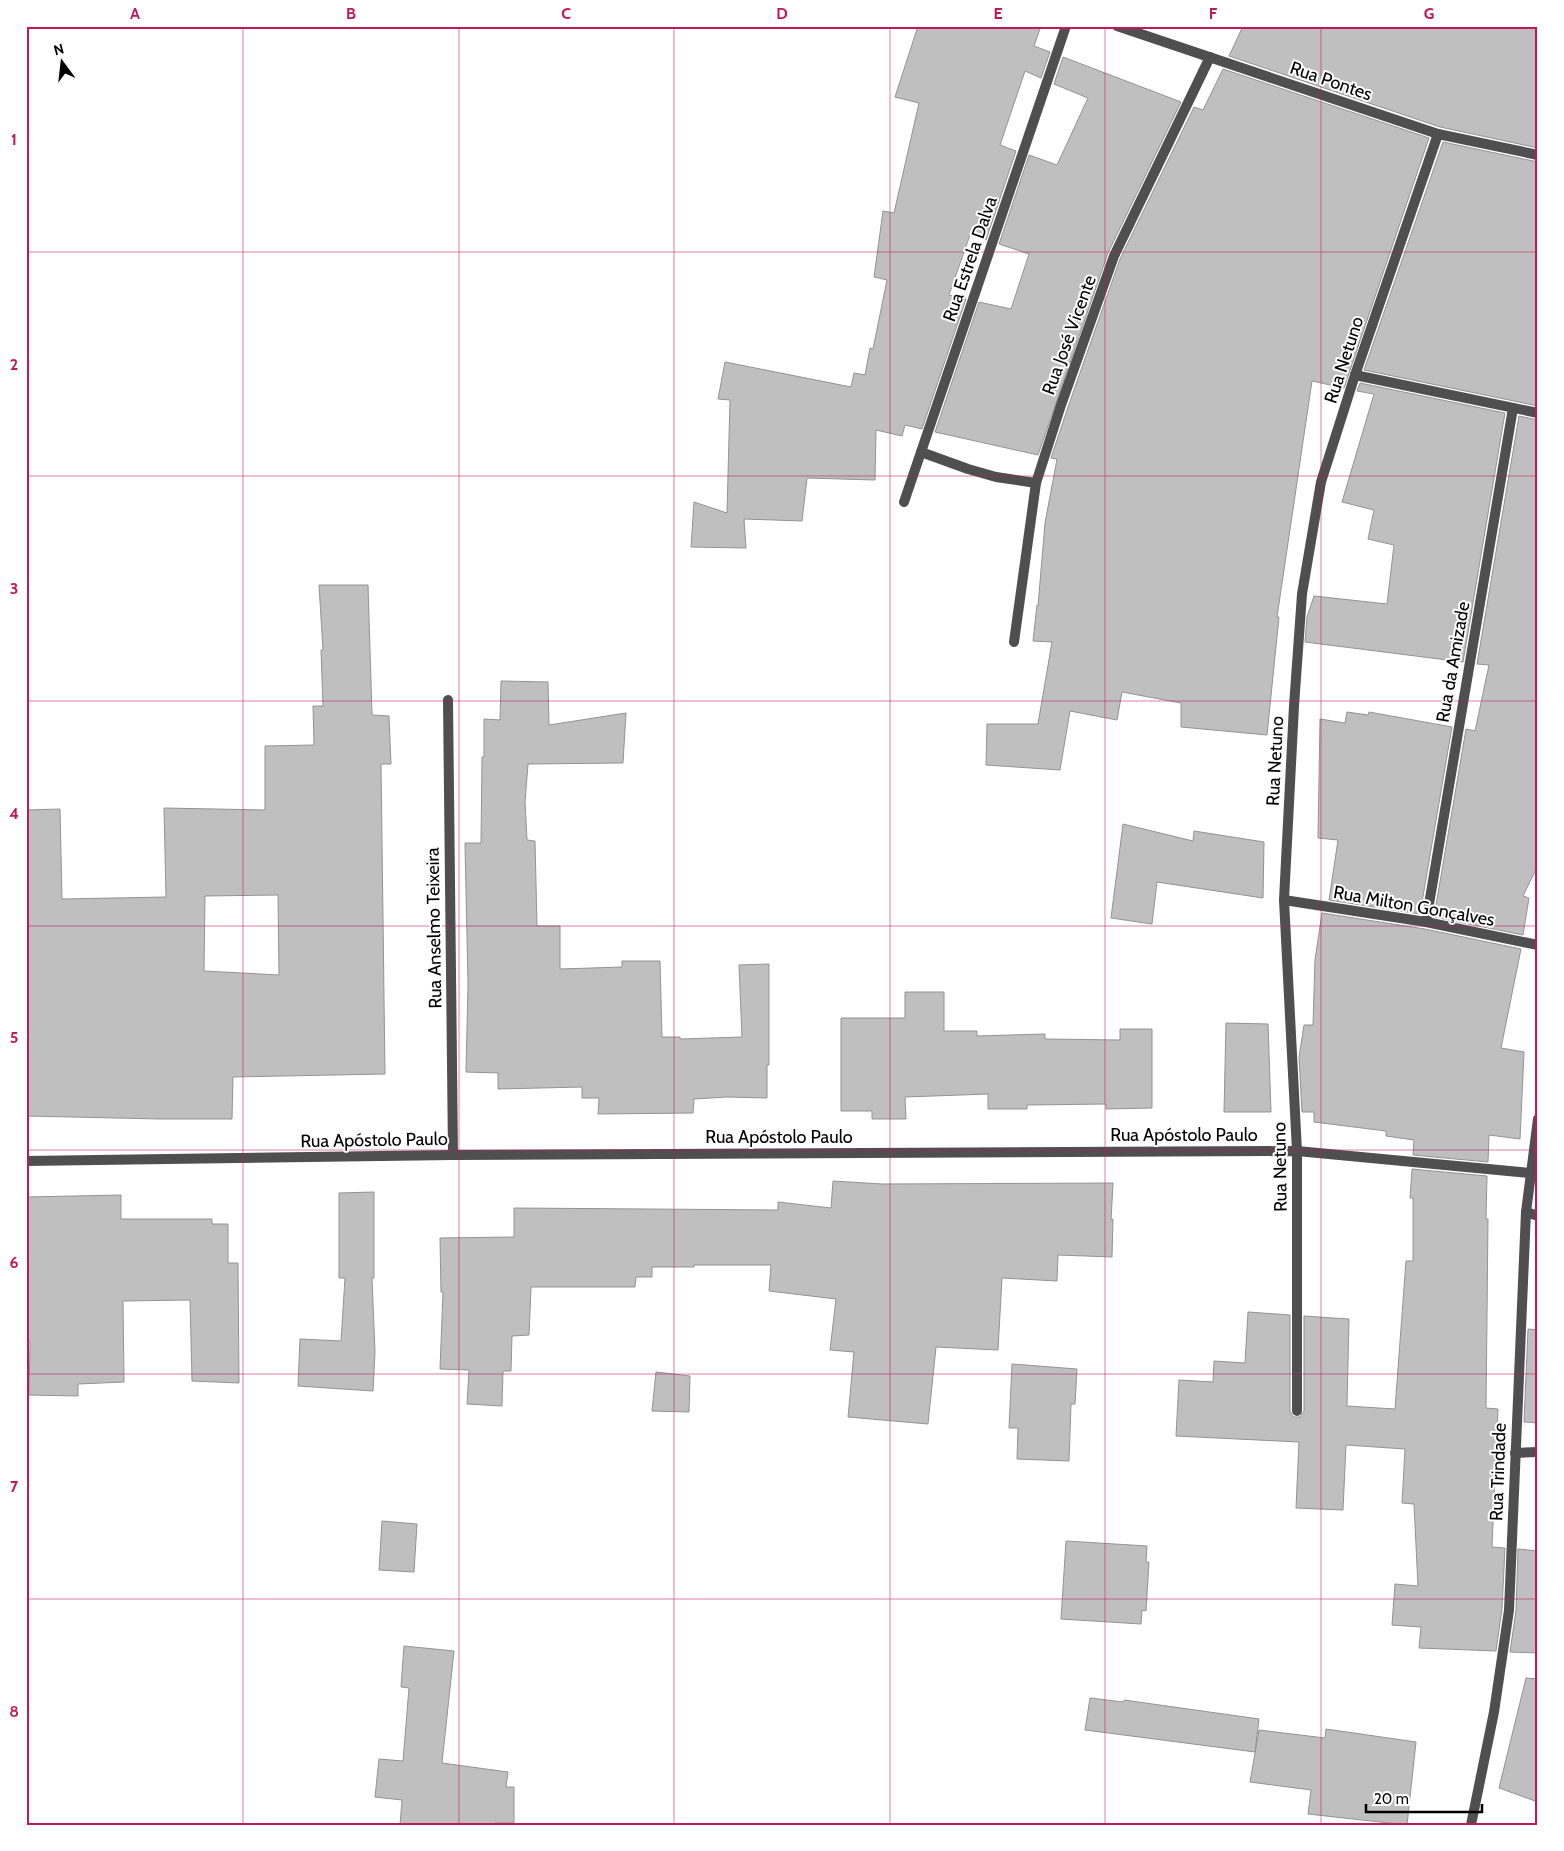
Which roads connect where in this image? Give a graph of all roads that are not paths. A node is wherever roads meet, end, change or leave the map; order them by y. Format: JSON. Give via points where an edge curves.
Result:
{"nodes":[{"id":1,"x":1066,"y":26,"type":"edge"},
{"id":2,"x":1117,"y":26,"type":"edge"},
{"id":3,"x":1210,"y":57,"type":"junction"},
{"id":4,"x":1438,"y":134,"type":"junction"},
{"id":5,"x":1538,"y":156,"type":"edge"},
{"id":6,"x":1355,"y":375,"type":"junction"},
{"id":7,"x":1513,"y":408,"type":"junction"},
{"id":8,"x":1538,"y":413,"type":"edge"},
{"id":9,"x":921,"y":452,"type":"junction"},
{"id":10,"x":1036,"y":483,"type":"junction"},
{"id":11,"x":904,"y":502,"type":"dead end"},
{"id":12,"x":1014,"y":642,"type":"dead end"},
{"id":13,"x":448,"y":700,"type":"dead end"},
{"id":14,"x":1284,"y":900,"type":"junction"},
{"id":15,"x":1426,"y":922,"type":"junction"},
{"id":16,"x":1538,"y":945,"type":"edge"},
{"id":17,"x":1538,"y":1119,"type":"edge"},
{"id":18,"x":1297,"y":1151,"type":"junction"},
{"id":19,"x":453,"y":1155,"type":"junction"},
{"id":20,"x":26,"y":1161,"type":"edge"},
{"id":21,"x":1530,"y":1173,"type":"junction"},
{"id":22,"x":1526,"y":1212,"type":"junction"},
{"id":23,"x":1538,"y":1216,"type":"edge"},
{"id":24,"x":1297,"y":1411,"type":"dead end"},
{"id":25,"x":1538,"y":1452,"type":"edge"},
{"id":26,"x":1515,"y":1453,"type":"junction"},
{"id":27,"x":1471,"y":1825,"type":"edge"}],
"edges":[{"from":1,"to":9,"type":"street","name":"Rua Estrela Dalva"},
{"from":2,"to":3,"type":"street","name":"Rua Pontes"},
{"from":3,"to":4,"type":"street","name":"Rua Pontes"},
{"from":3,"to":10,"type":"street","name":"Rua José Vicente","via":[[1114,256]]},
{"from":4,"to":5,"type":"street","name":"Rua Pontes"},
{"from":4,"to":6,"type":"street","name":"Rua Netuno"},
{"from":6,"to":7,"type":"street"},
{"from":6,"to":14,"type":"street","name":"Rua Netuno","via":[[1321,482],[1302,594]]},
{"from":7,"to":8,"type":"street"},
{"from":7,"to":15,"type":"street","name":"Rua da Amizade"},
{"from":9,"to":10,"type":"street","via":[[968,469]]},
{"from":9,"to":11,"type":"street","name":"Rua Estrela Dalva"},
{"from":10,"to":12,"type":"street","name":"Rua José Vicente"},
{"from":13,"to":19,"type":"street","name":"Rua Anselmo Teixeira"},
{"from":14,"to":15,"type":"street","name":"Rua Milton Gonçalves"},
{"from":14,"to":18,"type":"street","name":"Rua Netuno"},
{"from":15,"to":16,"type":"street","name":"Rua Milton Gonçalves"},
{"from":17,"to":21,"type":"street","name":"Rua Trindade"},
{"from":18,"to":19,"type":"street","name":"Rua Apóstolo Paulo"},
{"from":18,"to":21,"type":"street","name":"Rua Apóstolo Paulo"},
{"from":18,"to":24,"type":"street","name":"Rua Netuno"},
{"from":19,"to":20,"type":"street","name":"Rua Apóstolo Paulo"},
{"from":21,"to":22,"type":"street","name":"Rua Trindade"},
{"from":22,"to":23,"type":"street"},
{"from":22,"to":26,"type":"street","name":"Rua Trindade"},
{"from":25,"to":26,"type":"street"},
{"from":26,"to":27,"type":"street","name":"Rua Trindade","via":[[1509,1610],[1494,1712]]}]}
